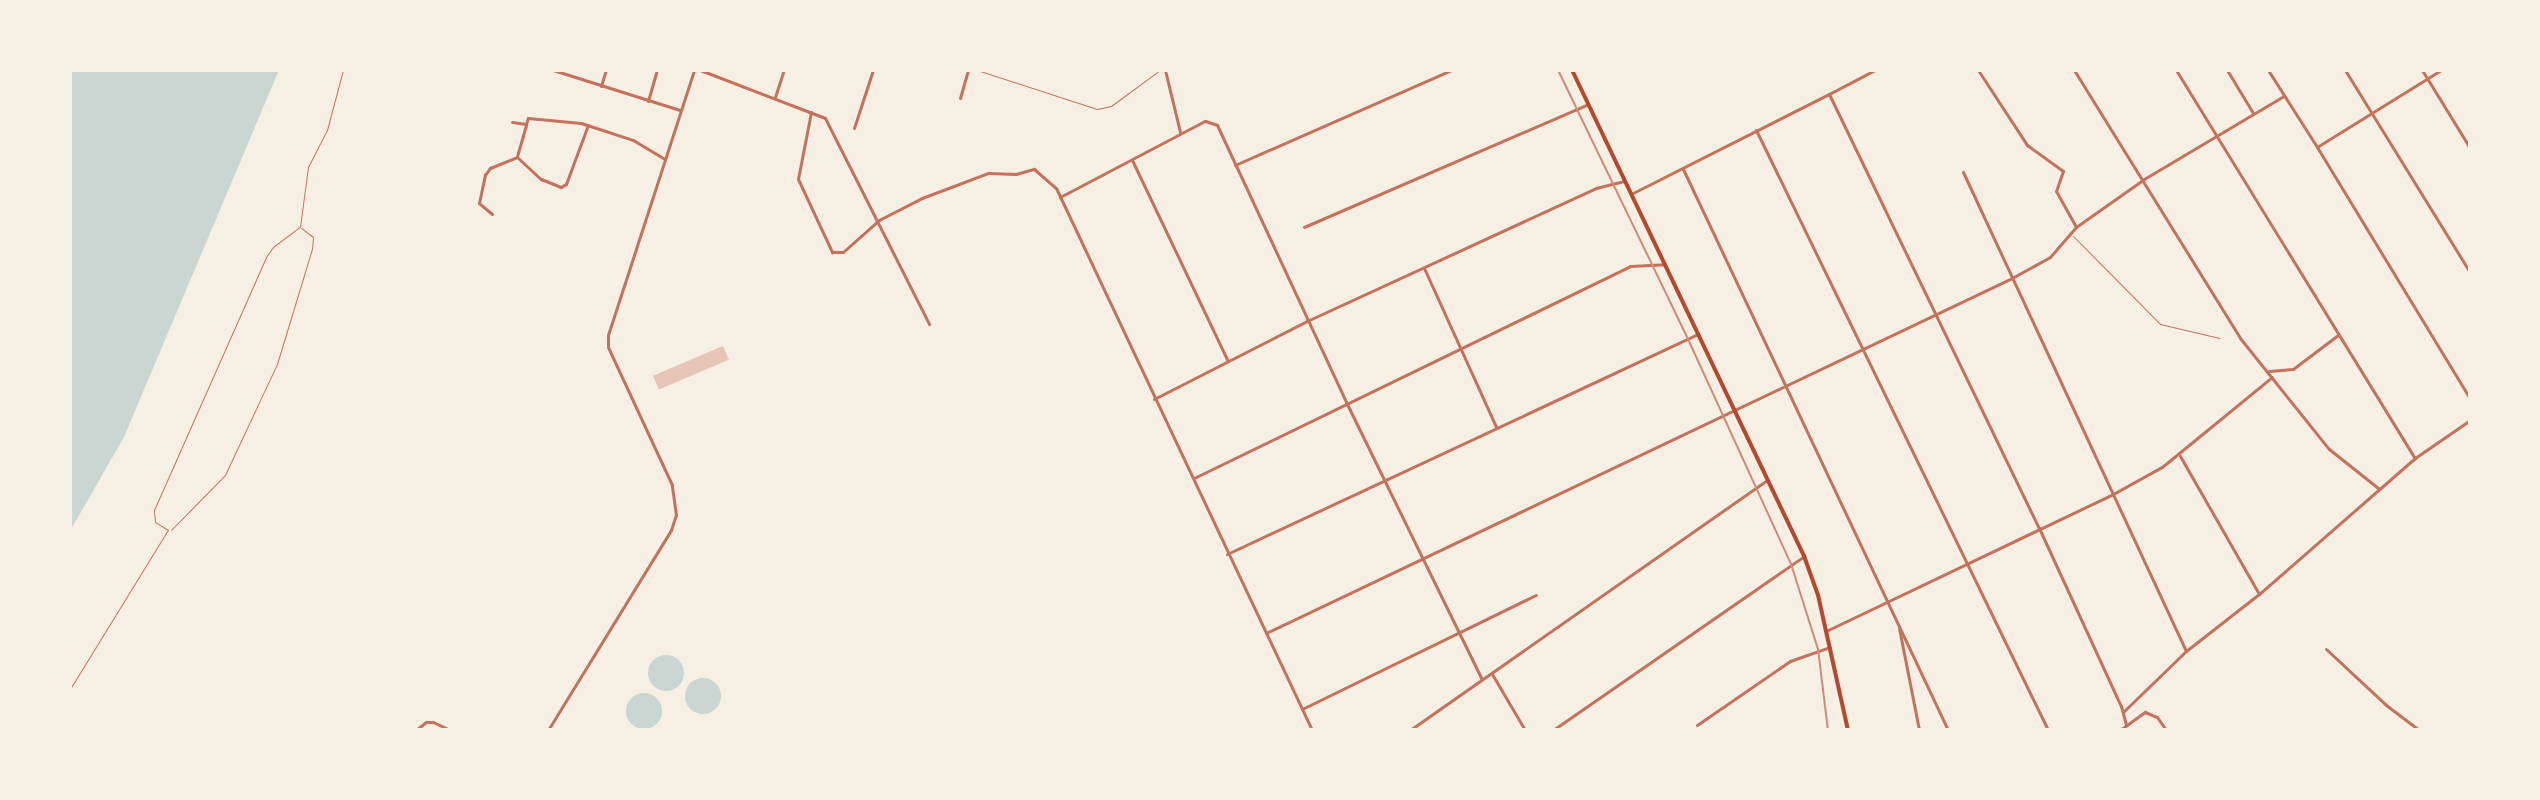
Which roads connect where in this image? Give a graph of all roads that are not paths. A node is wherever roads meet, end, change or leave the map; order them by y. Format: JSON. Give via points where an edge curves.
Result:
{"nodes":[{"id":1,"x":343,"y":70,"type":"edge"},
{"id":2,"x":553,"y":70,"type":"edge"},
{"id":3,"x":606,"y":70,"type":"edge"},
{"id":4,"x":657,"y":70,"type":"edge"},
{"id":5,"x":697,"y":70,"type":"edge"},
{"id":6,"x":784,"y":70,"type":"edge"},
{"id":7,"x":873,"y":70,"type":"edge"},
{"id":8,"x":968,"y":70,"type":"edge"},
{"id":9,"x":977,"y":70,"type":"edge"},
{"id":10,"x":1162,"y":70,"type":"edge"},
{"id":11,"x":1451,"y":70,"type":"edge"},
{"id":12,"x":1572,"y":70,"type":"edge"},
{"id":13,"x":1978,"y":70,"type":"edge"},
{"id":14,"x":2074,"y":70,"type":"edge"},
{"id":15,"x":2176,"y":70,"type":"edge"},
{"id":16,"x":2227,"y":70,"type":"edge"},
{"id":17,"x":2268,"y":70,"type":"edge"},
{"id":18,"x":2345,"y":70,"type":"edge"},
{"id":19,"x":2422,"y":70,"type":"edge"},
{"id":20,"x":2441,"y":70,"type":"edge"},
{"id":21,"x":1873,"y":71,"type":"edge"},
{"id":22,"x":2427,"y":79,"type":"junction"},
{"id":23,"x":601,"y":86,"type":"junction"},
{"id":24,"x":1829,"y":94,"type":"junction"},
{"id":25,"x":2284,"y":96,"type":"junction"},
{"id":26,"x":774,"y":98,"type":"junction"},
{"id":27,"x":960,"y":98,"type":"dead end"},
{"id":28,"x":648,"y":101,"type":"junction"},
{"id":29,"x":1588,"y":104,"type":"junction"},
{"id":30,"x":680,"y":110,"type":"junction"},
{"id":31,"x":811,"y":112,"type":"junction"},
{"id":32,"x":2372,"y":112,"type":"junction"},
{"id":33,"x":2253,"y":113,"type":"junction"},
{"id":34,"x":512,"y":122,"type":"dead end"},
{"id":35,"x":526,"y":124,"type":"junction"},
{"id":36,"x":588,"y":125,"type":"junction"},
{"id":37,"x":854,"y":128,"type":"dead end"},
{"id":38,"x":1756,"y":130,"type":"junction"},
{"id":39,"x":1181,"y":134,"type":"junction"},
{"id":40,"x":2216,"y":136,"type":"junction"},
{"id":41,"x":2317,"y":147,"type":"junction"},
{"id":42,"x":2470,"y":148,"type":"edge"},
{"id":43,"x":517,"y":157,"type":"junction"},
{"id":44,"x":665,"y":159,"type":"junction"},
{"id":45,"x":1132,"y":160,"type":"junction"},
{"id":46,"x":1235,"y":165,"type":"junction"},
{"id":47,"x":1683,"y":169,"type":"junction"},
{"id":48,"x":1963,"y":172,"type":"dead end"},
{"id":49,"x":2144,"y":179,"type":"junction"},
{"id":50,"x":1625,"y":181,"type":"junction"},
{"id":51,"x":1631,"y":194,"type":"junction"},
{"id":52,"x":1060,"y":197,"type":"junction"},
{"id":53,"x":492,"y":214,"type":"dead end"},
{"id":54,"x":879,"y":220,"type":"junction"},
{"id":55,"x":300,"y":227,"type":"junction"},
{"id":56,"x":1304,"y":227,"type":"dead end"},
{"id":57,"x":2076,"y":227,"type":"junction"},
{"id":58,"x":2070,"y":233,"type":"junction"},
{"id":59,"x":1665,"y":264,"type":"junction"},
{"id":60,"x":1424,"y":268,"type":"junction"},
{"id":61,"x":2470,"y":272,"type":"edge"},
{"id":62,"x":2012,"y":278,"type":"junction"},
{"id":63,"x":1935,"y":314,"type":"junction"},
{"id":64,"x":1307,"y":321,"type":"junction"},
{"id":65,"x":929,"y":324,"type":"dead end"},
{"id":66,"x":1699,"y":334,"type":"junction"},
{"id":67,"x":2338,"y":335,"type":"junction"},
{"id":68,"x":2219,"y":338,"type":"dead end"},
{"id":69,"x":1463,"y":350,"type":"junction"},
{"id":70,"x":1860,"y":351,"type":"junction"},
{"id":71,"x":1228,"y":361,"type":"junction"},
{"id":72,"x":2268,"y":371,"type":"junction"},
{"id":73,"x":2272,"y":376,"type":"junction"},
{"id":74,"x":1786,"y":386,"type":"junction"},
{"id":75,"x":1154,"y":399,"type":"junction"},
{"id":76,"x":2470,"y":399,"type":"edge"},
{"id":77,"x":1346,"y":402,"type":"junction"},
{"id":78,"x":1734,"y":408,"type":"junction"},
{"id":79,"x":2470,"y":420,"type":"edge"},
{"id":80,"x":1496,"y":427,"type":"junction"},
{"id":81,"x":2180,"y":455,"type":"junction"},
{"id":82,"x":2415,"y":458,"type":"junction"},
{"id":83,"x":1192,"y":479,"type":"junction"},
{"id":84,"x":1768,"y":480,"type":"junction"},
{"id":85,"x":1384,"y":481,"type":"junction"},
{"id":86,"x":2379,"y":489,"type":"junction"},
{"id":87,"x":2113,"y":494,"type":"junction"},
{"id":88,"x":2039,"y":528,"type":"junction"},
{"id":89,"x":168,"y":530,"type":"junction"},
{"id":90,"x":1227,"y":554,"type":"junction"},
{"id":91,"x":1804,"y":556,"type":"junction"},
{"id":92,"x":1423,"y":559,"type":"junction"},
{"id":93,"x":1966,"y":563,"type":"junction"},
{"id":94,"x":2259,"y":594,"type":"junction"},
{"id":95,"x":1536,"y":595,"type":"dead end"},
{"id":96,"x":1888,"y":601,"type":"junction"},
{"id":97,"x":1898,"y":623,"type":"junction"},
{"id":98,"x":1826,"y":631,"type":"junction"},
{"id":99,"x":1458,"y":632,"type":"junction"},
{"id":100,"x":1266,"y":633,"type":"junction"},
{"id":101,"x":1830,"y":647,"type":"junction"},
{"id":102,"x":2326,"y":649,"type":"dead end"},
{"id":103,"x":2186,"y":651,"type":"junction"},
{"id":104,"x":1492,"y":674,"type":"junction"},
{"id":105,"x":1482,"y":681,"type":"junction"},
{"id":106,"x":70,"y":689,"type":"edge"},
{"id":107,"x":1302,"y":709,"type":"junction"},
{"id":108,"x":2123,"y":712,"type":"junction"},
{"id":109,"x":1697,"y":725,"type":"dead end"},
{"id":110,"x":2126,"y":725,"type":"junction"},
{"id":111,"x":416,"y":730,"type":"edge"},
{"id":112,"x":450,"y":730,"type":"edge"},
{"id":113,"x":548,"y":730,"type":"edge"},
{"id":114,"x":1312,"y":730,"type":"edge"},
{"id":115,"x":1410,"y":730,"type":"edge"},
{"id":116,"x":1525,"y":730,"type":"edge"},
{"id":117,"x":1553,"y":730,"type":"edge"},
{"id":118,"x":1848,"y":730,"type":"edge"},
{"id":119,"x":1919,"y":730,"type":"edge"},
{"id":120,"x":1948,"y":730,"type":"edge"},
{"id":121,"x":2048,"y":730,"type":"edge"},
{"id":122,"x":2120,"y":730,"type":"edge"},
{"id":123,"x":2166,"y":730,"type":"edge"},
{"id":124,"x":2419,"y":730,"type":"edge"}],
"edges":[{"from":1,"to":55,"type":"lane","via":[[327,130],[308,167]]},
{"from":2,"to":23,"type":"street"},
{"from":3,"to":23,"type":"street"},
{"from":4,"to":28,"type":"street"},
{"from":5,"to":26,"type":"street"},
{"from":5,"to":30,"type":"street"},
{"from":6,"to":26,"type":"street"},
{"from":7,"to":37,"type":"street"},
{"from":8,"to":27,"type":"street"},
{"from":9,"to":10,"type":"lane","via":[[1097,109],[1111,106]]},
{"from":10,"to":39,"type":"street"},
{"from":11,"to":46,"type":"street"},
{"from":12,"to":29,"type":"main road"},
{"from":13,"to":57,"type":"street","via":[[2027,145],[2063,171],[2056,191]]},
{"from":14,"to":49,"type":"street"},
{"from":15,"to":40,"type":"street"},
{"from":16,"to":33,"type":"street"},
{"from":17,"to":25,"type":"street"},
{"from":18,"to":32,"type":"street"},
{"from":19,"to":22,"type":"street"},
{"from":20,"to":22,"type":"street"},
{"from":21,"to":24,"type":"street"},
{"from":22,"to":32,"type":"street"},
{"from":22,"to":42,"type":"street"},
{"from":23,"to":28,"type":"street"},
{"from":24,"to":38,"type":"street"},
{"from":24,"to":63,"type":"street"},
{"from":25,"to":33,"type":"street"},
{"from":25,"to":41,"type":"street"},
{"from":26,"to":31,"type":"street"},
{"from":28,"to":30,"type":"street"},
{"from":29,"to":50,"type":"main road"},
{"from":29,"to":56,"type":"street"},
{"from":30,"to":44,"type":"street"},
{"from":31,"to":54,"type":"street","via":[[825,118]]},
{"from":31,"to":54,"type":"street","via":[[798,179],[828,248],[843,252]]},
{"from":32,"to":41,"type":"street"},
{"from":32,"to":61,"type":"street"},
{"from":33,"to":40,"type":"street"},
{"from":34,"to":35,"type":"street"},
{"from":35,"to":36,"type":"street","via":[[528,118]]},
{"from":35,"to":43,"type":"street"},
{"from":36,"to":43,"type":"street","via":[[564,186],[543,181]]},
{"from":36,"to":44,"type":"street","via":[[633,140]]},
{"from":38,"to":47,"type":"street"},
{"from":38,"to":70,"type":"street"},
{"from":39,"to":45,"type":"street"},
{"from":39,"to":46,"type":"street","via":[[1212,121]]},
{"from":40,"to":49,"type":"street"},
{"from":40,"to":67,"type":"street"},
{"from":41,"to":76,"type":"street"},
{"from":43,"to":53,"type":"street","via":[[485,175],[479,203]]},
{"from":44,"to":113,"type":"street","via":[[610,324],[608,347],[672,485],[676,515]]},
{"from":45,"to":52,"type":"street"},
{"from":45,"to":71,"type":"street"},
{"from":46,"to":64,"type":"street"},
{"from":47,"to":51,"type":"street"},
{"from":47,"to":74,"type":"street"},
{"from":48,"to":62,"type":"street"},
{"from":49,"to":57,"type":"street"},
{"from":49,"to":72,"type":"street","via":[[2240,338]]},
{"from":50,"to":51,"type":"main road"},
{"from":50,"to":60,"type":"street","via":[[1596,188]]},
{"from":51,"to":59,"type":"main road"},
{"from":52,"to":54,"type":"street","via":[[1034,169],[988,173]]},
{"from":52,"to":75,"type":"street"},
{"from":54,"to":65,"type":"street"},
{"from":55,"to":89,"type":"lane","via":[[266,257],[168,475],[153,514],[155,522]]},
{"from":55,"to":89,"type":"lane","via":[[313,237],[312,249],[277,364],[225,475],[179,525]]},
{"from":57,"to":58,"type":"street"},
{"from":58,"to":62,"type":"street","via":[[2050,257]]},
{"from":58,"to":68,"type":"lane","via":[[2160,324]]},
{"from":59,"to":66,"type":"main road"},
{"from":59,"to":69,"type":"street","via":[[1630,266]]},
{"from":60,"to":64,"type":"street"},
{"from":60,"to":69,"type":"street"},
{"from":62,"to":63,"type":"street"},
{"from":62,"to":87,"type":"street"},
{"from":63,"to":70,"type":"street"},
{"from":63,"to":88,"type":"street"},
{"from":64,"to":71,"type":"street"},
{"from":64,"to":77,"type":"street"},
{"from":66,"to":78,"type":"main road"},
{"from":66,"to":80,"type":"street"},
{"from":67,"to":72,"type":"street","via":[[2293,369]]},
{"from":67,"to":82,"type":"street"},
{"from":69,"to":77,"type":"street"},
{"from":69,"to":80,"type":"street"},
{"from":70,"to":74,"type":"street"},
{"from":70,"to":93,"type":"street"},
{"from":71,"to":75,"type":"street"},
{"from":72,"to":73,"type":"street"},
{"from":73,"to":81,"type":"street"},
{"from":73,"to":86,"type":"street","via":[[2329,449]]},
{"from":74,"to":78,"type":"street"},
{"from":74,"to":96,"type":"street"},
{"from":75,"to":83,"type":"street"},
{"from":77,"to":83,"type":"street"},
{"from":77,"to":85,"type":"street"},
{"from":78,"to":84,"type":"main road"},
{"from":78,"to":92,"type":"street"},
{"from":79,"to":82,"type":"street"},
{"from":80,"to":85,"type":"street"},
{"from":81,"to":87,"type":"street"},
{"from":81,"to":94,"type":"street"},
{"from":82,"to":86,"type":"street"},
{"from":83,"to":90,"type":"street"},
{"from":84,"to":91,"type":"main road"},
{"from":84,"to":104,"type":"street"},
{"from":85,"to":90,"type":"street"},
{"from":85,"to":92,"type":"street"},
{"from":86,"to":94,"type":"street"},
{"from":87,"to":88,"type":"street"},
{"from":87,"to":103,"type":"street"},
{"from":88,"to":93,"type":"street"},
{"from":88,"to":108,"type":"street"},
{"from":89,"to":106,"type":"lane"},
{"from":90,"to":100,"type":"street"},
{"from":91,"to":98,"type":"main road"},
{"from":91,"to":117,"type":"street"},
{"from":92,"to":99,"type":"street"},
{"from":92,"to":100,"type":"street"},
{"from":93,"to":96,"type":"street"},
{"from":93,"to":121,"type":"street"},
{"from":94,"to":103,"type":"street"},
{"from":95,"to":99,"type":"street"},
{"from":96,"to":97,"type":"street"},
{"from":96,"to":98,"type":"street"},
{"from":97,"to":119,"type":"street"},
{"from":97,"to":120,"type":"street"},
{"from":98,"to":101,"type":"main road"},
{"from":99,"to":105,"type":"street"},
{"from":99,"to":107,"type":"street"},
{"from":100,"to":107,"type":"street"},
{"from":101,"to":109,"type":"street","via":[[1790,661]]},
{"from":101,"to":118,"type":"main road"},
{"from":102,"to":124,"type":"street"},
{"from":103,"to":108,"type":"street"},
{"from":104,"to":105,"type":"street"},
{"from":104,"to":116,"type":"street"},
{"from":105,"to":115,"type":"street"},
{"from":107,"to":114,"type":"street"},
{"from":108,"to":110,"type":"street"},
{"from":110,"to":122,"type":"street"},
{"from":110,"to":123,"type":"street","via":[[2140,713],[2149,713]]},
{"from":111,"to":112,"type":"street","via":[[426,722]]}]}
